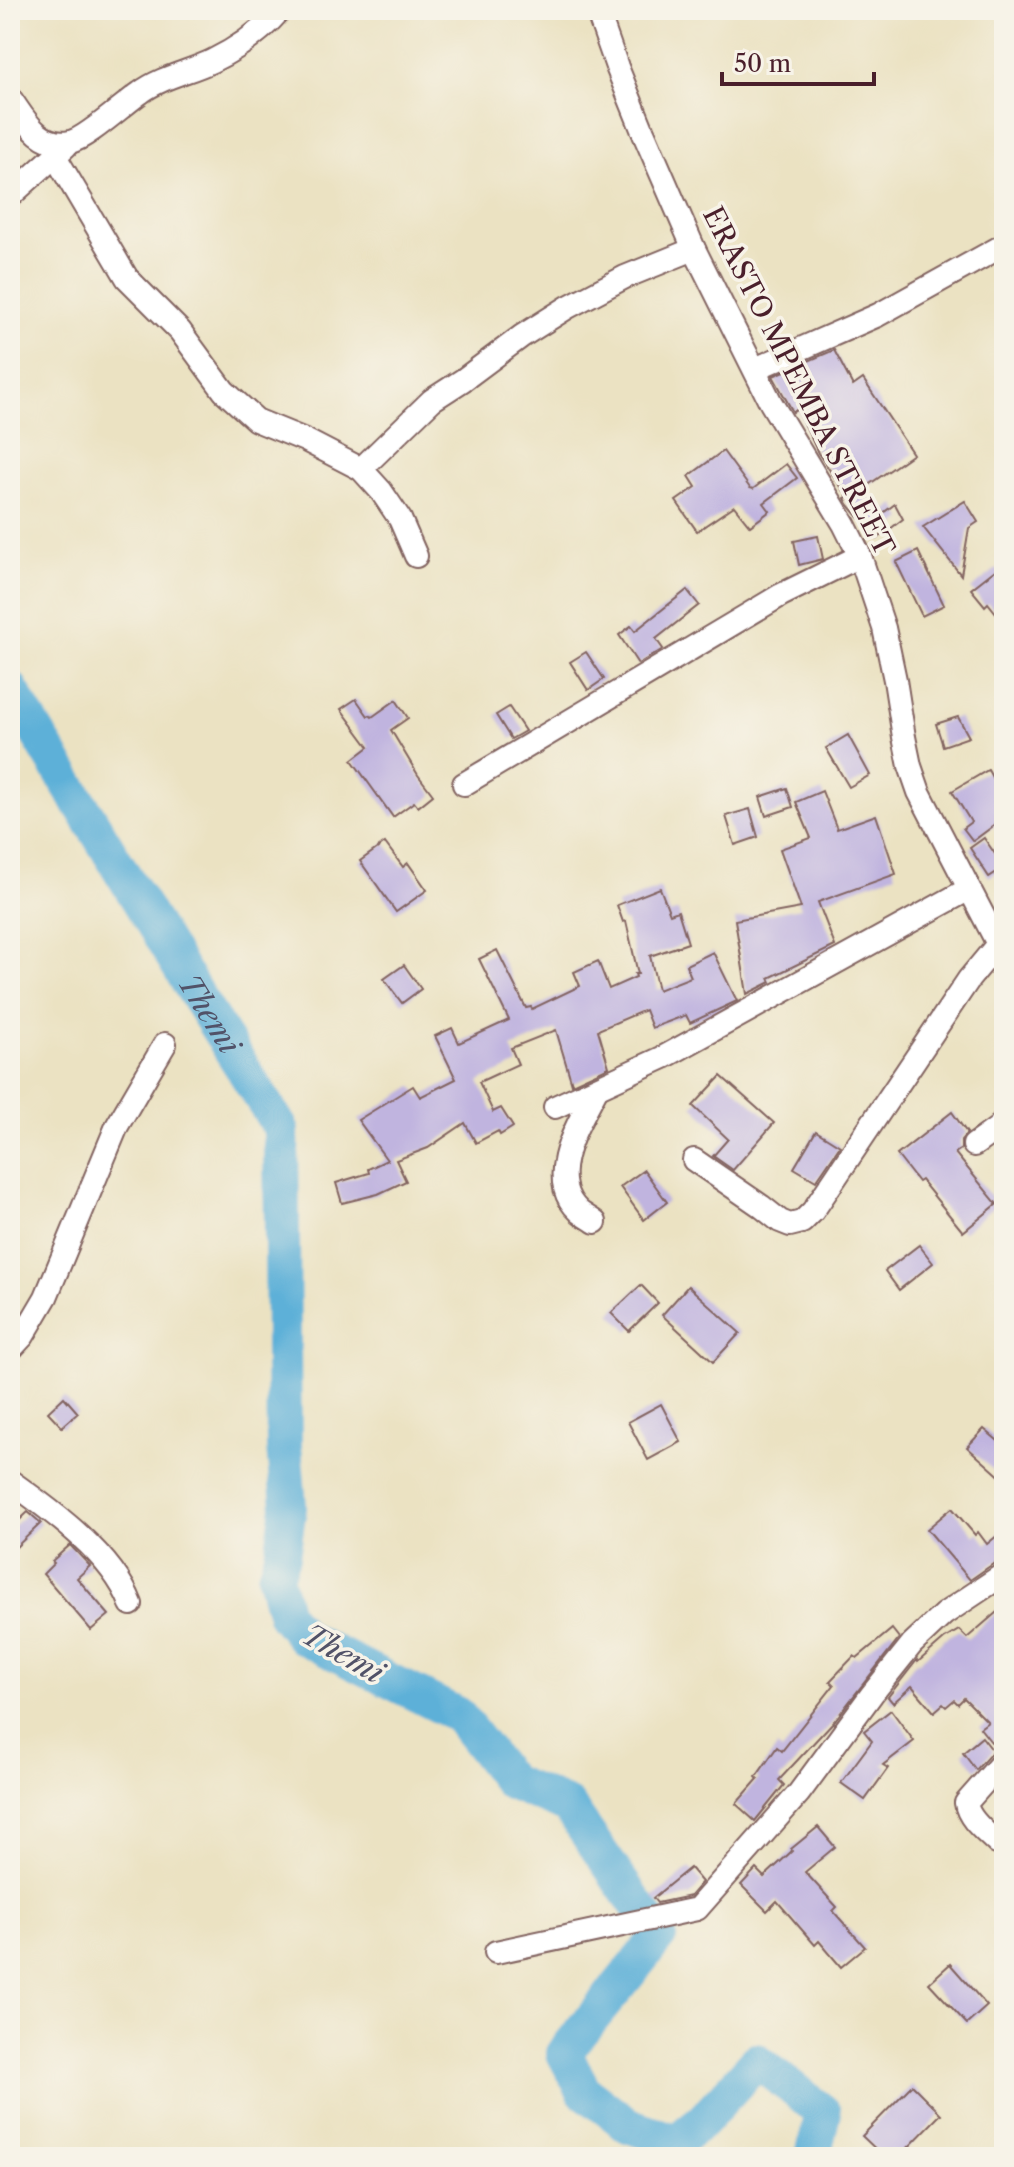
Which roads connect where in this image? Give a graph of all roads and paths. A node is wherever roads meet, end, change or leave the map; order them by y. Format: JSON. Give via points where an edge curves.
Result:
{"nodes":[{"id":1,"x":280,"y":10,"type":"edge"},
{"id":2,"x":597,"y":10,"type":"edge"},
{"id":3,"x":10,"y":98,"type":"edge"},
{"id":4,"x":63,"y":149,"type":"junction"},
{"id":5,"x":10,"y":196,"type":"edge"},
{"id":6,"x":1004,"y":245,"type":"edge"},
{"id":7,"x":694,"y":249,"type":"junction"},
{"id":8,"x":755,"y":369,"type":"junction"},
{"id":9,"x":361,"y":469,"type":"junction"},
{"id":10,"x":416,"y":556,"type":"dead end"},
{"id":11,"x":860,"y":556,"type":"junction"},
{"id":12,"x":464,"y":784,"type":"dead end"},
{"id":13,"x":969,"y":889,"type":"junction"},
{"id":14,"x":1001,"y":952,"type":"edge"},
{"id":15,"x":165,"y":1044,"type":"dead end"},
{"id":16,"x":596,"y":1090,"type":"junction"},
{"id":17,"x":555,"y":1107,"type":"dead end"},
{"id":18,"x":1004,"y":1120,"type":"edge"},
{"id":19,"x":974,"y":1145,"type":"dead end"},
{"id":20,"x":694,"y":1160,"type":"dead end"},
{"id":21,"x":595,"y":1222,"type":"dead end"},
{"id":22,"x":10,"y":1350,"type":"edge"},
{"id":23,"x":10,"y":1481,"type":"edge"},
{"id":24,"x":1004,"y":1574,"type":"edge"},
{"id":25,"x":131,"y":1604,"type":"dead end"},
{"id":26,"x":1004,"y":1760,"type":"edge"},
{"id":27,"x":997,"y":1843,"type":"dead end"},
{"id":28,"x":496,"y":1952,"type":"dead end"}],
"edges":[{"from":1,"to":4,"type":"street","via":[[240,46],[143,90]]},
{"from":2,"to":7,"type":"street","name":"ERASTO MPEMBA STREET"},
{"from":3,"to":4,"type":"street","via":[[34,133]]},
{"from":4,"to":5,"type":"street"},
{"from":4,"to":9,"type":"street","via":[[127,278],[180,331],[224,391],[256,420]]},
{"from":6,"to":8,"type":"street","via":[[878,315]]},
{"from":7,"to":8,"type":"street","name":"ERASTO MPEMBA STREET"},
{"from":7,"to":9,"type":"street","via":[[625,277],[522,336],[432,400]]},
{"from":8,"to":11,"type":"street","name":"ERASTO MPEMBA STREET"},
{"from":9,"to":10,"type":"street","via":[[400,519]]},
{"from":11,"to":12,"type":"street","via":[[781,595]]},
{"from":11,"to":13,"type":"street","name":"ERASTO MPEMBA STREET","via":[[884,628],[910,766]]},
{"from":13,"to":14,"type":"street","name":"ERASTO MPEMBA STREET"},
{"from":13,"to":16,"type":"street"},
{"from":14,"to":20,"type":"street","via":[[969,979],[802,1222],[780,1221]]},
{"from":15,"to":22,"type":"street","via":[[117,1126],[46,1297]]},
{"from":16,"to":17,"type":"street"},
{"from":16,"to":21,"type":"street","via":[[570,1140],[564,1187],[577,1210]]},
{"from":18,"to":19,"type":"street"},
{"from":23,"to":25,"type":"street","via":[[77,1532],[124,1586]]},
{"from":24,"to":28,"type":"street","via":[[944,1614],[912,1644],[799,1793],[697,1909]]},
{"from":26,"to":27,"type":"street","via":[[966,1803],[966,1810]]}]}
